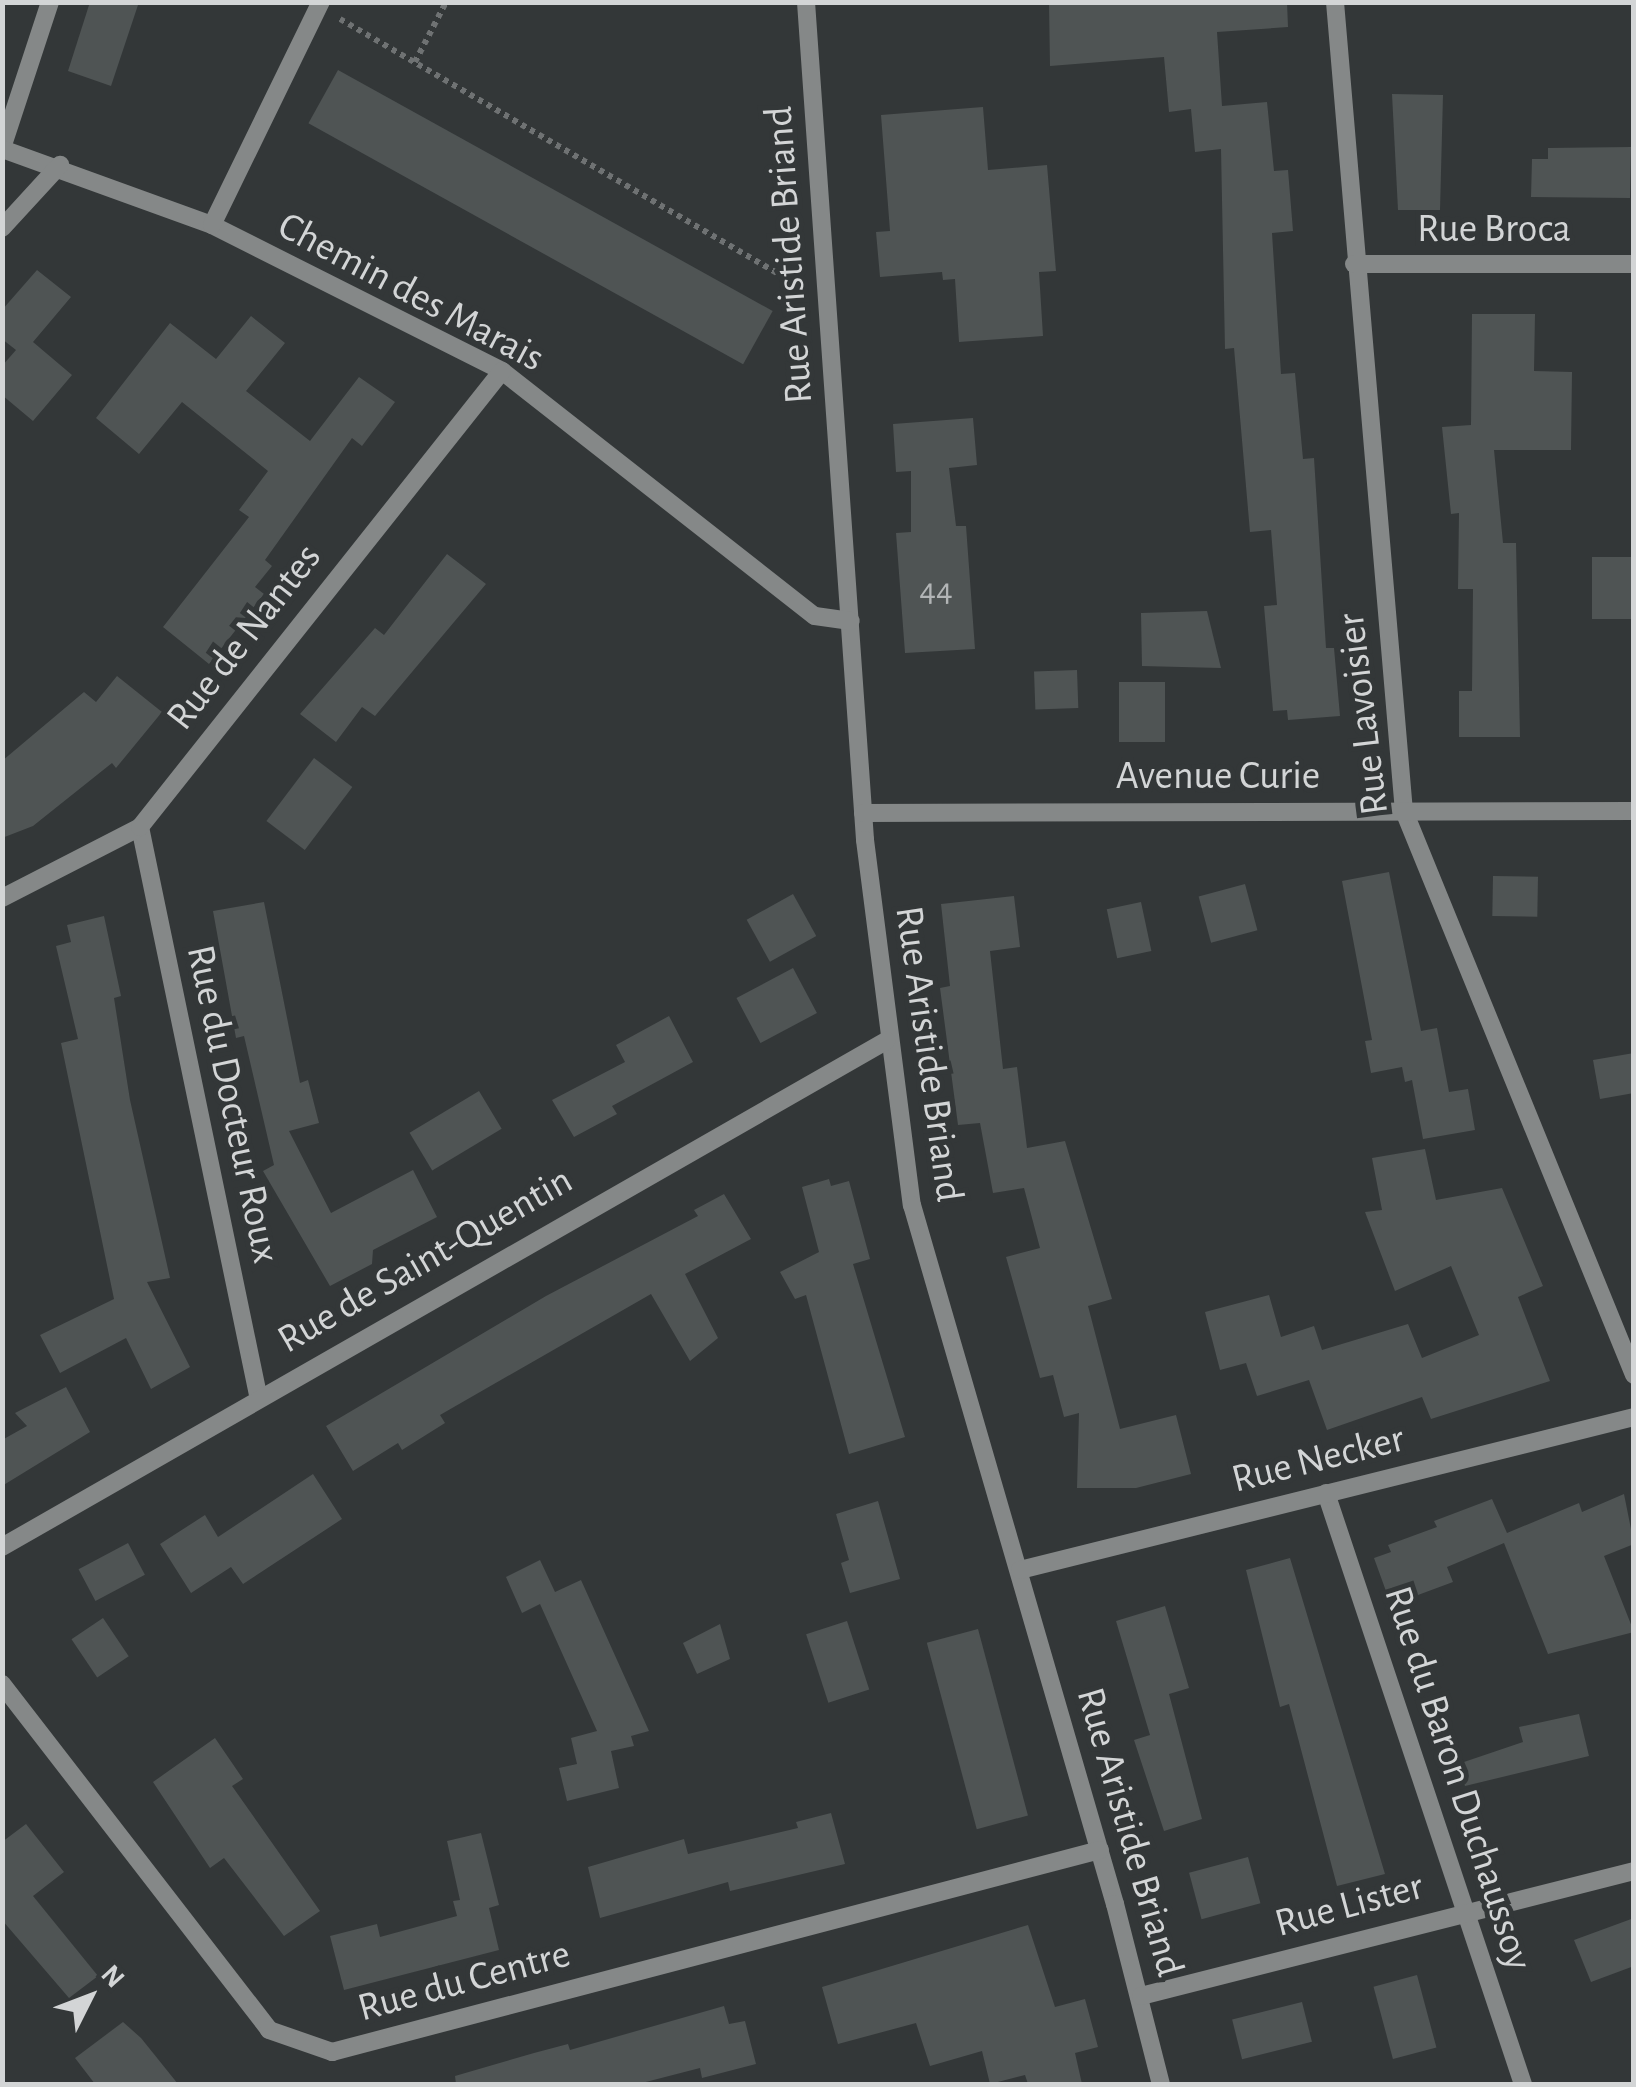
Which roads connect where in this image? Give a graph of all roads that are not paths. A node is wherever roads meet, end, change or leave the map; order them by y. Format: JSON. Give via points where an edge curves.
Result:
{"nodes":[{"id":1,"x":50,"y":2,"type":"edge"},
{"id":2,"x":806,"y":2,"type":"edge"},
{"id":3,"x":1335,"y":2,"type":"edge"},
{"id":4,"x":322,"y":5,"type":"edge"},
{"id":5,"x":2,"y":149,"type":"edge"},
{"id":6,"x":60,"y":165,"type":"junction"},
{"id":7,"x":212,"y":225,"type":"junction"},
{"id":8,"x":2,"y":228,"type":"edge"},
{"id":9,"x":1354,"y":264,"type":"junction"},
{"id":10,"x":1634,"y":264,"type":"edge"},
{"id":11,"x":502,"y":372,"type":"junction"},
{"id":12,"x":851,"y":620,"type":"junction"},
{"id":13,"x":1404,"y":811,"type":"junction"},
{"id":14,"x":1634,"y":811,"type":"edge"},
{"id":15,"x":864,"y":813,"type":"junction"},
{"id":16,"x":140,"y":828,"type":"junction"},
{"id":17,"x":2,"y":898,"type":"edge"},
{"id":18,"x":886,"y":1041,"type":"junction"},
{"id":19,"x":1634,"y":1376,"type":"edge"},
{"id":20,"x":258,"y":1395,"type":"junction"},
{"id":21,"x":1634,"y":1417,"type":"edge"},
{"id":22,"x":1326,"y":1493,"type":"junction"},
{"id":23,"x":2,"y":1547,"type":"edge"},
{"id":24,"x":1020,"y":1570,"type":"junction"},
{"id":25,"x":2,"y":1684,"type":"edge"},
{"id":26,"x":1100,"y":1850,"type":"junction"},
{"id":27,"x":1634,"y":1871,"type":"edge"},
{"id":28,"x":1464,"y":1911,"type":"junction"},
{"id":29,"x":1141,"y":1996,"type":"junction"},
{"id":30,"x":1160,"y":2084,"type":"edge"},
{"id":31,"x":1523,"y":2084,"type":"edge"}],
"edges":[{"from":1,"to":5,"type":"street"},
{"from":2,"to":12,"type":"street","name":"Rue Aristide Briand"},
{"from":3,"to":9,"type":"street","name":"Rue Lavoisier"},
{"from":4,"to":7,"type":"street"},
{"from":5,"to":6,"type":"street","name":"Chemin des Marais"},
{"from":6,"to":7,"type":"street","name":"Chemin des Marais"},
{"from":6,"to":8,"type":"street"},
{"from":7,"to":11,"type":"street","name":"Chemin des Marais"},
{"from":9,"to":10,"type":"street","name":"Rue Broca"},
{"from":9,"to":13,"type":"street","name":"Rue Lavoisier"},
{"from":11,"to":12,"type":"street","name":"Chemin des Marais","via":[[815,616]]},
{"from":11,"to":16,"type":"street","name":"Rue de Nantes"},
{"from":12,"to":15,"type":"street","name":"Rue Aristide Briand"},
{"from":13,"to":14,"type":"street","name":"Avenue Curie"},
{"from":13,"to":15,"type":"street","name":"Avenue Curie"},
{"from":13,"to":19,"type":"street","name":"Rue Lavoisier"},
{"from":15,"to":18,"type":"street","name":"Rue Aristide Briand"},
{"from":16,"to":17,"type":"street","name":"Rue de Nantes"},
{"from":16,"to":20,"type":"street","name":"Rue du Docteur Roux"},
{"from":18,"to":20,"type":"street","name":"Rue de Saint-Quentin"},
{"from":18,"to":24,"type":"street","name":"Rue Aristide Briand","via":[[912,1206]]},
{"from":20,"to":23,"type":"street","name":"Rue de Saint-Quentin"},
{"from":21,"to":22,"type":"street","name":"Rue Necker"},
{"from":22,"to":24,"type":"street","name":"Rue Necker"},
{"from":22,"to":28,"type":"street","name":"Rue du Baron Duchaussoy"},
{"from":24,"to":26,"type":"street","name":"Rue Aristide Briand"},
{"from":25,"to":26,"type":"street","name":"Rue du Centre","via":[[270,2030],[332,2052]]},
{"from":26,"to":29,"type":"street","name":"Rue Aristide Briand"},
{"from":27,"to":28,"type":"street","name":"Rue Lister"},
{"from":28,"to":29,"type":"street","name":"Rue Lister"},
{"from":28,"to":31,"type":"street","name":"Rue du Baron Duchaussoy"},
{"from":29,"to":30,"type":"street","name":"Rue Aristide Briand"}]}
